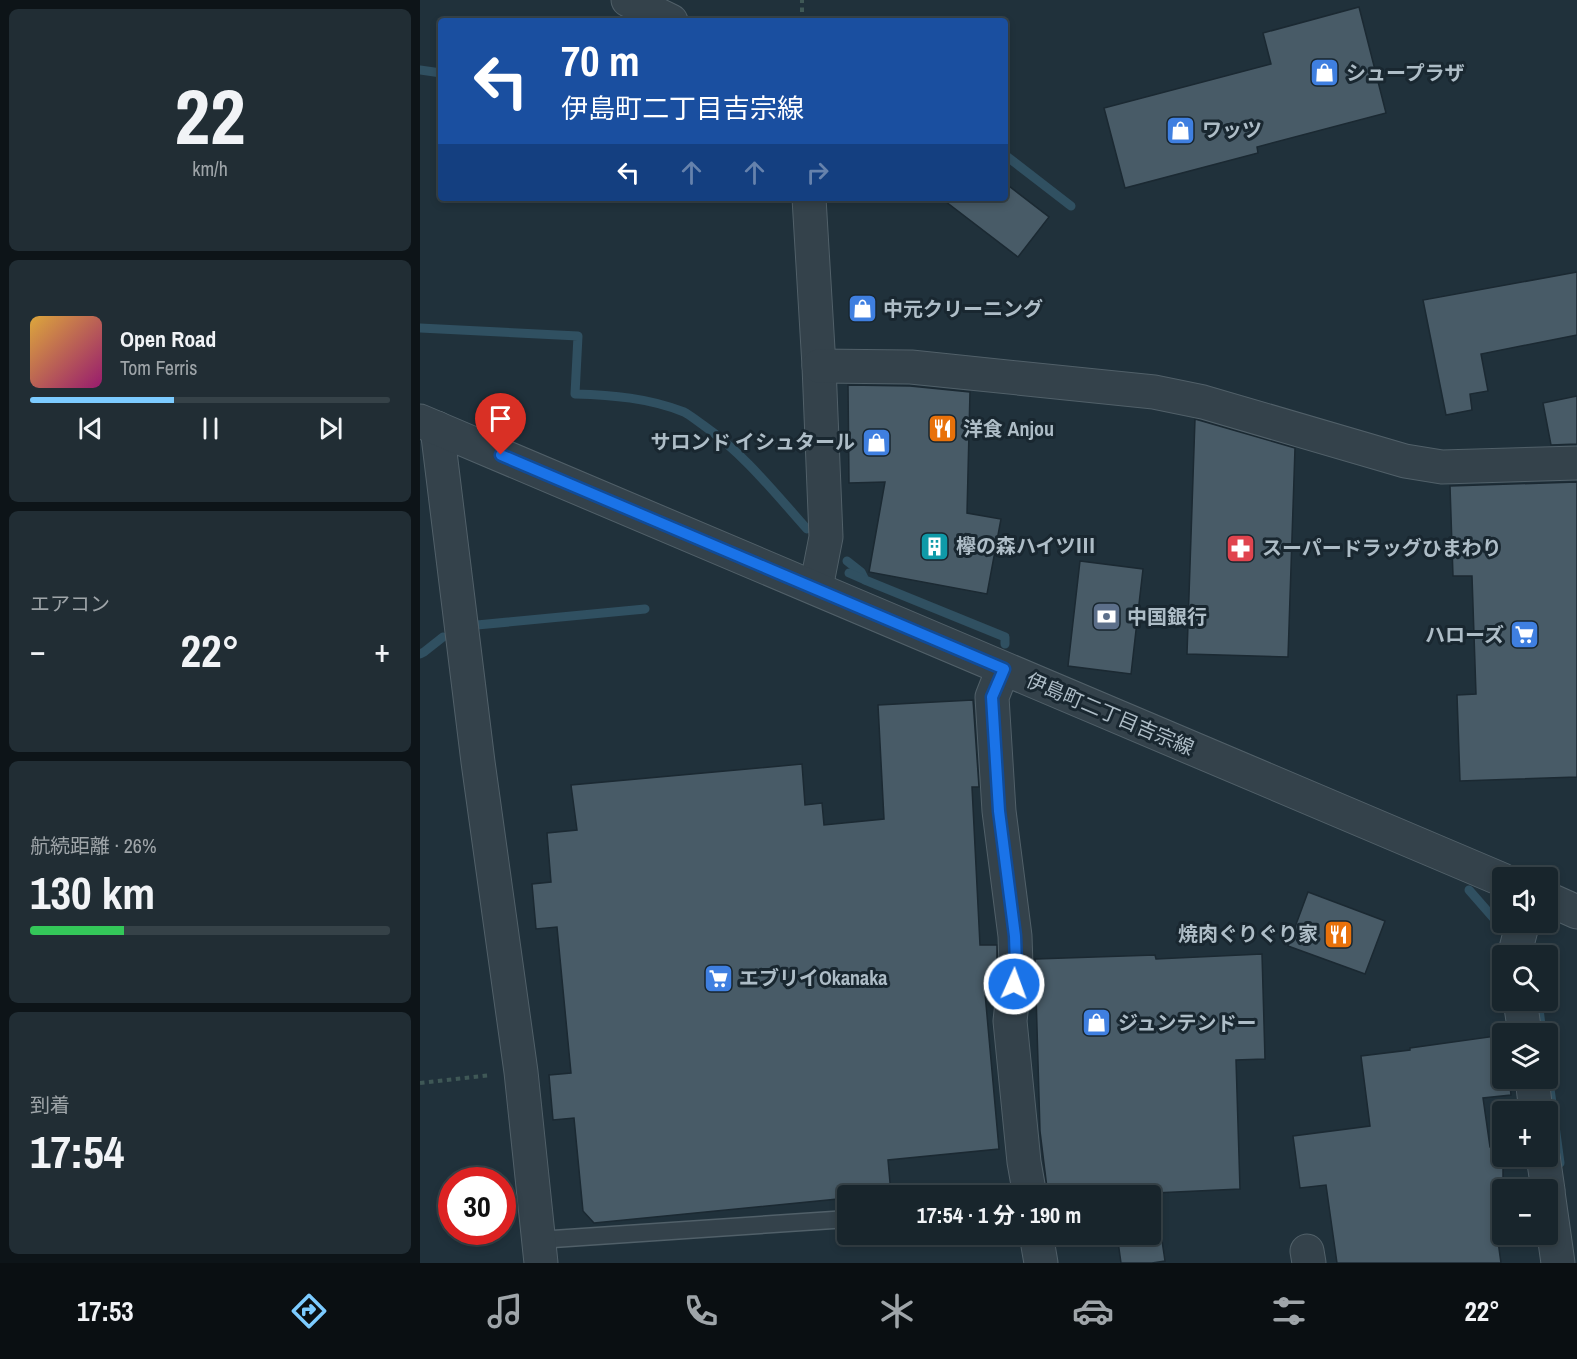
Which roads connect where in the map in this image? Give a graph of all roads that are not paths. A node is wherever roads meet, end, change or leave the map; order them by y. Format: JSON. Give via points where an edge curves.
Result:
{"nodes":[{"id":1,"x":628,"y":0,"type":"edge"},
{"id":2,"x":665,"y":18,"type":"edge"},
{"id":3,"x":809,"y":201,"type":"edge"},
{"id":4,"x":819,"y":366,"type":"junction"},
{"id":5,"x":429,"y":424,"type":"edge"},
{"id":6,"x":1577,"y":463,"type":"edge"},
{"id":7,"x":816,"y":588,"type":"junction"},
{"id":8,"x":1004,"y":669,"type":"junction"},
{"id":9,"x":1492,"y":875,"type":"edge"},
{"id":10,"x":1558,"y":904,"type":"edge"},
{"id":11,"x":1577,"y":912,"type":"edge"},
{"id":12,"x":1028,"y":1185,"type":"edge"},
{"id":13,"x":837,"y":1220,"type":"edge"},
{"id":14,"x":1038,"y":1245,"type":"edge"},
{"id":15,"x":1556,"y":1245,"type":"edge"},
{"id":16,"x":540,"y":1251,"type":"edge"},
{"id":17,"x":1041,"y":1263,"type":"edge"},
{"id":18,"x":1558,"y":1263,"type":"edge"}],
"edges":[{"from":1,"to":2,"type":"street"},
{"from":3,"to":4,"type":"street"},
{"from":4,"to":6,"type":"street","via":[[911,367],[1154,392],[1203,402],[1405,461],[1442,467]]},
{"from":4,"to":7,"type":"street","via":[[826,537]]},
{"from":5,"to":7,"type":"street","name":"伊島町二丁目吉宗線"},
{"from":5,"to":16,"type":"street","via":[[477,750]]},
{"from":7,"to":8,"type":"street","name":"伊島町二丁目吉宗線"},
{"from":8,"to":9,"type":"street","name":"伊島町二丁目吉宗線"},
{"from":8,"to":12,"type":"street","via":[[992,697],[999,811],[1015,946],[1010,1021]]},
{"from":10,"to":11,"type":"street"},
{"from":13,"to":16,"type":"lane"},
{"from":14,"to":17,"type":"street"},
{"from":15,"to":18,"type":"street"}]}
